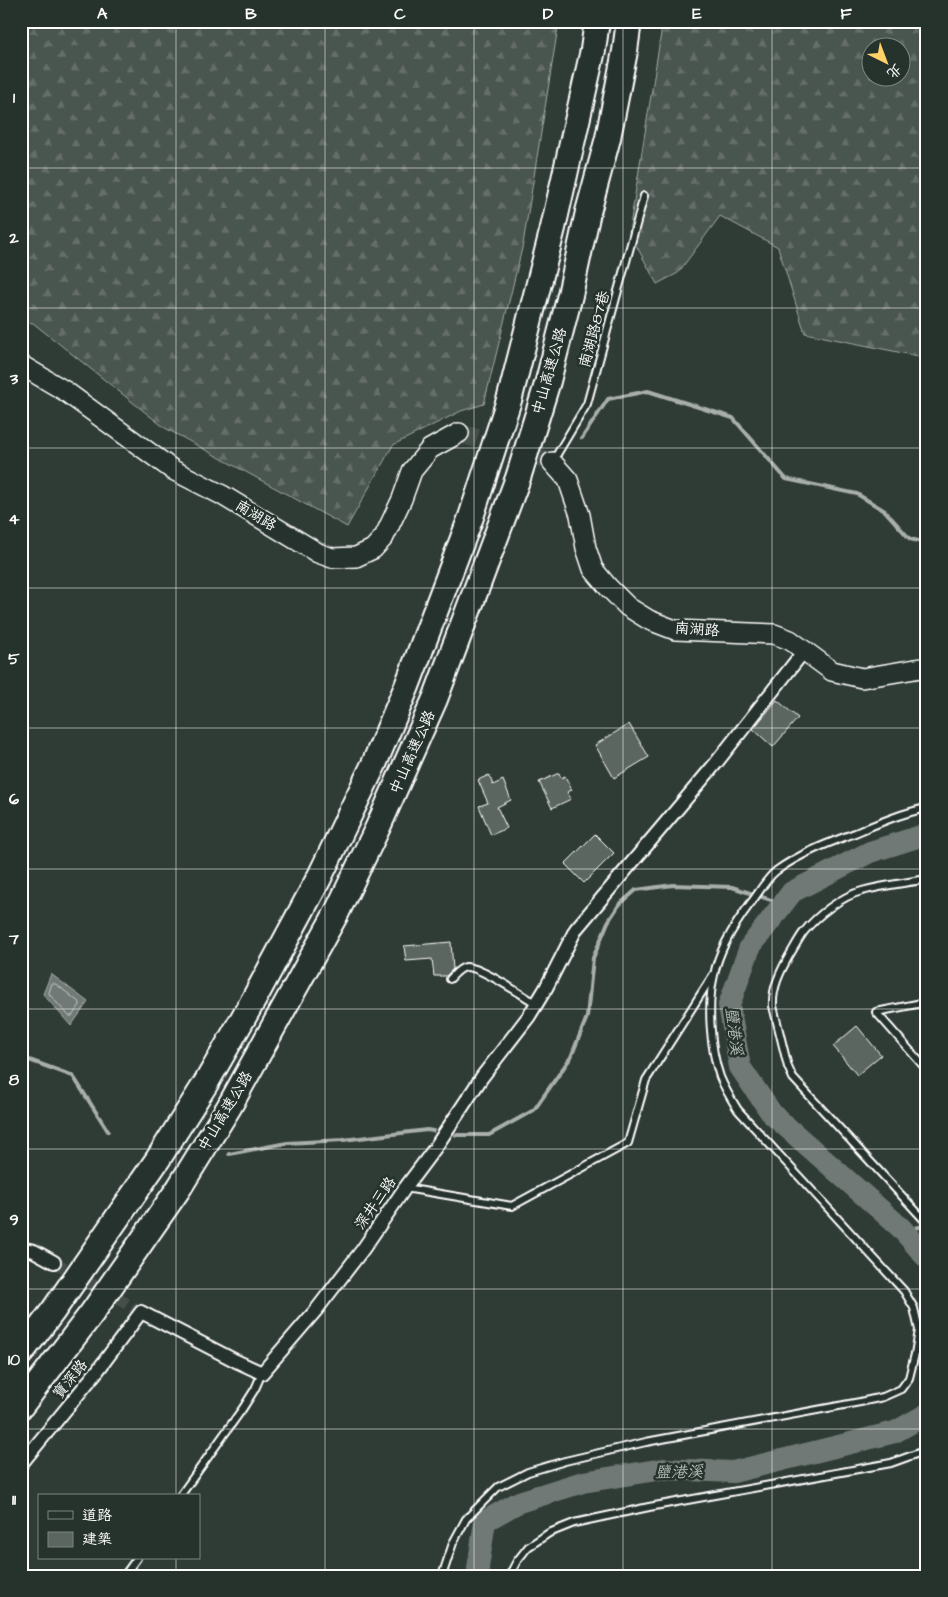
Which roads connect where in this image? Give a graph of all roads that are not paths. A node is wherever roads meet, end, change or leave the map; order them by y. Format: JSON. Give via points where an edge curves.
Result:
{"nodes":[{"id":1,"x":597,"y":21,"type":"edge"},
{"id":2,"x":629,"y":21,"type":"edge"},
{"id":3,"x":644,"y":196,"type":"dead end"},
{"id":4,"x":21,"y":365,"type":"edge"},
{"id":5,"x":459,"y":433,"type":"dead end"},
{"id":6,"x":552,"y":462,"type":"joint"},
{"id":7,"x":804,"y":651,"type":"junction"},
{"id":8,"x":927,"y":667,"type":"edge"},
{"id":9,"x":927,"y":808,"type":"edge"},
{"id":10,"x":927,"y":878,"type":"edge"},
{"id":11,"x":714,"y":974,"type":"junction"},
{"id":12,"x":450,"y":979,"type":"dead end"},
{"id":13,"x":927,"y":1002,"type":"edge"},
{"id":14,"x":537,"y":1004,"type":"junction"},
{"id":15,"x":927,"y":1070,"type":"edge"},
{"id":16,"x":405,"y":1188,"type":"junction"},
{"id":17,"x":927,"y":1224,"type":"edge"},
{"id":18,"x":21,"y":1248,"type":"edge"},
{"id":19,"x":54,"y":1262,"type":"tunnel mouth"},
{"id":20,"x":21,"y":1353,"type":"edge"},
{"id":21,"x":262,"y":1372,"type":"junction"},
{"id":22,"x":21,"y":1406,"type":"edge"},
{"id":23,"x":927,"y":1450,"type":"edge"},
{"id":24,"x":21,"y":1464,"type":"edge"},
{"id":25,"x":181,"y":1494,"type":"edge"},
{"id":26,"x":136,"y":1560,"type":"edge"},
{"id":27,"x":124,"y":1576,"type":"edge"},
{"id":28,"x":442,"y":1576,"type":"edge"},
{"id":29,"x":509,"y":1576,"type":"edge"}],
"edges":[{"from":1,"to":20,"type":"highway","name":"中山高速公路","via":[[553,228],[510,397],[471,517],[374,764],[319,878],[206,1083],[136,1191]]},
{"from":2,"to":22,"type":"highway","name":"中山高速公路","via":[[608,138],[548,381],[518,478],[435,700],[336,914],[229,1107],[179,1188],[92,1313]]},
{"from":3,"to":6,"type":"lane","name":"南湖路87巷","via":[[587,404]]},
{"from":4,"to":5,"type":"street","name":"南湖路","via":[[65,391],[173,470],[332,558],[356,557],[373,549],[384,537],[412,471],[430,449]]},
{"from":6,"to":7,"type":"street","name":"南湖路","via":[[568,480],[593,569],[628,607],[675,630],[774,634],[790,640]]},
{"from":7,"to":8,"type":"street","name":"南湖路","via":[[832,671],[862,678]]},
{"from":7,"to":14,"type":"street","name":"深井三路","via":[[716,763],[576,930]]},
{"from":9,"to":11,"type":"lane","via":[[906,812],[827,844],[776,871],[738,920]]},
{"from":10,"to":17,"type":"lane","via":[[861,891],[834,905],[803,933],[781,970],[772,996],[793,1078]]},
{"from":11,"to":16,"type":"lane","via":[[646,1080],[628,1143],[512,1206]]},
{"from":11,"to":28,"type":"lane","via":[[710,1011],[714,1056],[729,1096],[738,1110],[911,1301],[919,1330],[909,1378],[901,1389],[884,1397],[646,1442],[565,1460],[528,1472],[498,1487],[466,1519],[453,1543]]},
{"from":12,"to":14,"type":"lane","via":[[466,967],[482,971]]},
{"from":13,"to":15,"type":"lane","via":[[876,1012]]},
{"from":14,"to":16,"type":"street","name":"深井三路"},
{"from":16,"to":21,"type":"street","name":"深井三路","via":[[317,1309]]},
{"from":18,"to":19,"type":"street"},
{"from":21,"to":24,"type":"street","name":"寶深路","via":[[141,1312]]},
{"from":21,"to":25,"type":"lane","via":[[244,1408]]},
{"from":23,"to":29,"type":"lane","via":[[891,1462],[574,1523],[549,1533],[528,1547]]},
{"from":26,"to":27,"type":"lane"}]}
